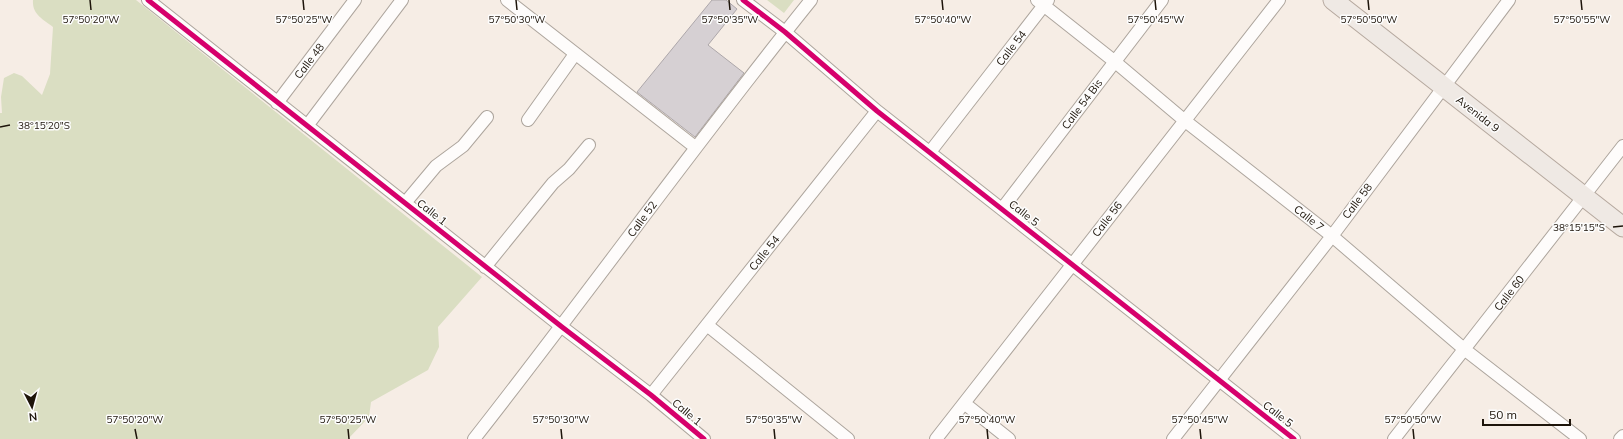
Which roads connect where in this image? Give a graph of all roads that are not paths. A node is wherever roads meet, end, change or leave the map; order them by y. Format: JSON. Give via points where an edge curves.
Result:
{"nodes":[{"id":1,"x":148,"y":0,"type":"edge"},
{"id":2,"x":355,"y":0,"type":"edge"},
{"id":3,"x":402,"y":0,"type":"edge"},
{"id":4,"x":507,"y":0,"type":"edge"},
{"id":5,"x":743,"y":0,"type":"edge"},
{"id":6,"x":811,"y":0,"type":"edge"},
{"id":7,"x":1162,"y":0,"type":"edge"},
{"id":8,"x":1278,"y":0,"type":"edge"},
{"id":9,"x":1333,"y":0,"type":"edge"},
{"id":10,"x":1350,"y":0,"type":"edge"},
{"id":11,"x":1509,"y":0,"type":"edge"},
{"id":12,"x":1043,"y":2,"type":"edge"},
{"id":13,"x":785,"y":32,"type":"junction"},
{"id":14,"x":575,"y":54,"type":"junction"},
{"id":15,"x":1114,"y":61,"type":"junction"},
{"id":16,"x":1446,"y":82,"type":"junction"},
{"id":17,"x":277,"y":103,"type":"junction"},
{"id":18,"x":877,"y":111,"type":"junction"},
{"id":19,"x":487,"y":117,"type":"dead end"},
{"id":20,"x":528,"y":120,"type":"dead end"},
{"id":21,"x":1184,"y":120,"type":"junction"},
{"id":22,"x":306,"y":126,"type":"junction"},
{"id":23,"x":589,"y":145,"type":"dead end"},
{"id":24,"x":1623,"y":146,"type":"edge"},
{"id":25,"x":695,"y":147,"type":"junction"},
{"id":26,"x":930,"y":152,"type":"junction"},
{"id":27,"x":1587,"y":192,"type":"junction"},
{"id":28,"x":405,"y":204,"type":"junction"},
{"id":29,"x":1002,"y":209,"type":"junction"},
{"id":30,"x":1623,"y":213,"type":"edge"},
{"id":31,"x":1623,"y":227,"type":"edge"},
{"id":32,"x":1332,"y":236,"type":"junction"},
{"id":33,"x":1072,"y":264,"type":"junction"},
{"id":34,"x":485,"y":267,"type":"junction"},
{"id":35,"x":707,"y":325,"type":"junction"},
{"id":36,"x":562,"y":327,"type":"junction"},
{"id":37,"x":1464,"y":349,"type":"junction"},
{"id":38,"x":1220,"y":381,"type":"junction"},
{"id":39,"x":651,"y":395,"type":"junction"},
{"id":40,"x":964,"y":403,"type":"junction"},
{"id":41,"x":1623,"y":436,"type":"edge"},
{"id":42,"x":474,"y":439,"type":"edge"},
{"id":43,"x":704,"y":439,"type":"edge"},
{"id":44,"x":848,"y":439,"type":"edge"},
{"id":45,"x":936,"y":439,"type":"edge"},
{"id":46,"x":1009,"y":439,"type":"edge"},
{"id":47,"x":1173,"y":439,"type":"edge"},
{"id":48,"x":1294,"y":439,"type":"edge"},
{"id":49,"x":1394,"y":439,"type":"edge"},
{"id":50,"x":1580,"y":439,"type":"edge"},
{"id":51,"x":1620,"y":439,"type":"edge"}],
"edges":[{"from":1,"to":17,"type":"street","name":"Calle 1"},
{"from":2,"to":17,"type":"street","name":"Calle 48"},
{"from":3,"to":22,"type":"street"},
{"from":4,"to":14,"type":"street"},
{"from":5,"to":13,"type":"street","name":"Calle 5"},
{"from":6,"to":13,"type":"street","name":"Calle 52"},
{"from":7,"to":15,"type":"street","name":"Calle 54 Bis"},
{"from":8,"to":21,"type":"street","name":"Calle 56"},
{"from":9,"to":16,"type":"main road","name":"Avenida 9"},
{"from":10,"to":16,"type":"main road","name":"Avenida 9"},
{"from":11,"to":16,"type":"street","name":"Calle 58"},
{"from":12,"to":15,"type":"street","name":"Calle 7"},
{"from":12,"to":26,"type":"street","name":"Calle 54"},
{"from":13,"to":18,"type":"street","name":"Calle 5"},
{"from":13,"to":25,"type":"street","name":"Calle 52"},
{"from":14,"to":20,"type":"street"},
{"from":14,"to":25,"type":"street"},
{"from":15,"to":21,"type":"street","name":"Calle 7"},
{"from":15,"to":29,"type":"street","name":"Calle 54 Bis"},
{"from":16,"to":27,"type":"main road","name":"Avenida 9"},
{"from":16,"to":32,"type":"street","name":"Calle 58"},
{"from":17,"to":22,"type":"street","name":"Calle 1"},
{"from":18,"to":26,"type":"street","name":"Calle 5"},
{"from":18,"to":35,"type":"street","name":"Calle 54"},
{"from":19,"to":28,"type":"street","via":[[463,146],[436,166]]},
{"from":21,"to":32,"type":"street","name":"Calle 7"},
{"from":21,"to":33,"type":"street","name":"Calle 56"},
{"from":22,"to":28,"type":"street","name":"Calle 1"},
{"from":23,"to":34,"type":"street","via":[[553,183]]},
{"from":24,"to":27,"type":"street","name":"Calle 60"},
{"from":25,"to":36,"type":"street","name":"Calle 52"},
{"from":26,"to":29,"type":"street","name":"Calle 5"},
{"from":27,"to":30,"type":"main road","name":"Avenida 9"},
{"from":27,"to":31,"type":"main road","name":"Avenida 9"},
{"from":27,"to":37,"type":"street","name":"Calle 60"},
{"from":28,"to":34,"type":"street","name":"Calle 1"},
{"from":29,"to":33,"type":"street","name":"Calle 5"},
{"from":32,"to":37,"type":"street","name":"Calle 7"},
{"from":32,"to":38,"type":"street","name":"Calle 58"},
{"from":33,"to":38,"type":"street","name":"Calle 5"},
{"from":33,"to":40,"type":"street","name":"Calle 56"},
{"from":34,"to":36,"type":"street","name":"Calle 1"},
{"from":35,"to":39,"type":"street","name":"Calle 54"},
{"from":35,"to":44,"type":"street"},
{"from":36,"to":39,"type":"street","name":"Calle 1"},
{"from":36,"to":42,"type":"street","name":"Calle 52"},
{"from":37,"to":49,"type":"street","name":"Calle 60"},
{"from":37,"to":50,"type":"street","name":"Calle 7"},
{"from":38,"to":47,"type":"street","name":"Calle 58"},
{"from":38,"to":48,"type":"street","name":"Calle 5"},
{"from":39,"to":43,"type":"street","name":"Calle 1"},
{"from":40,"to":45,"type":"street","name":"Calle 56"},
{"from":40,"to":46,"type":"street"},
{"from":41,"to":51,"type":"street"}]}
